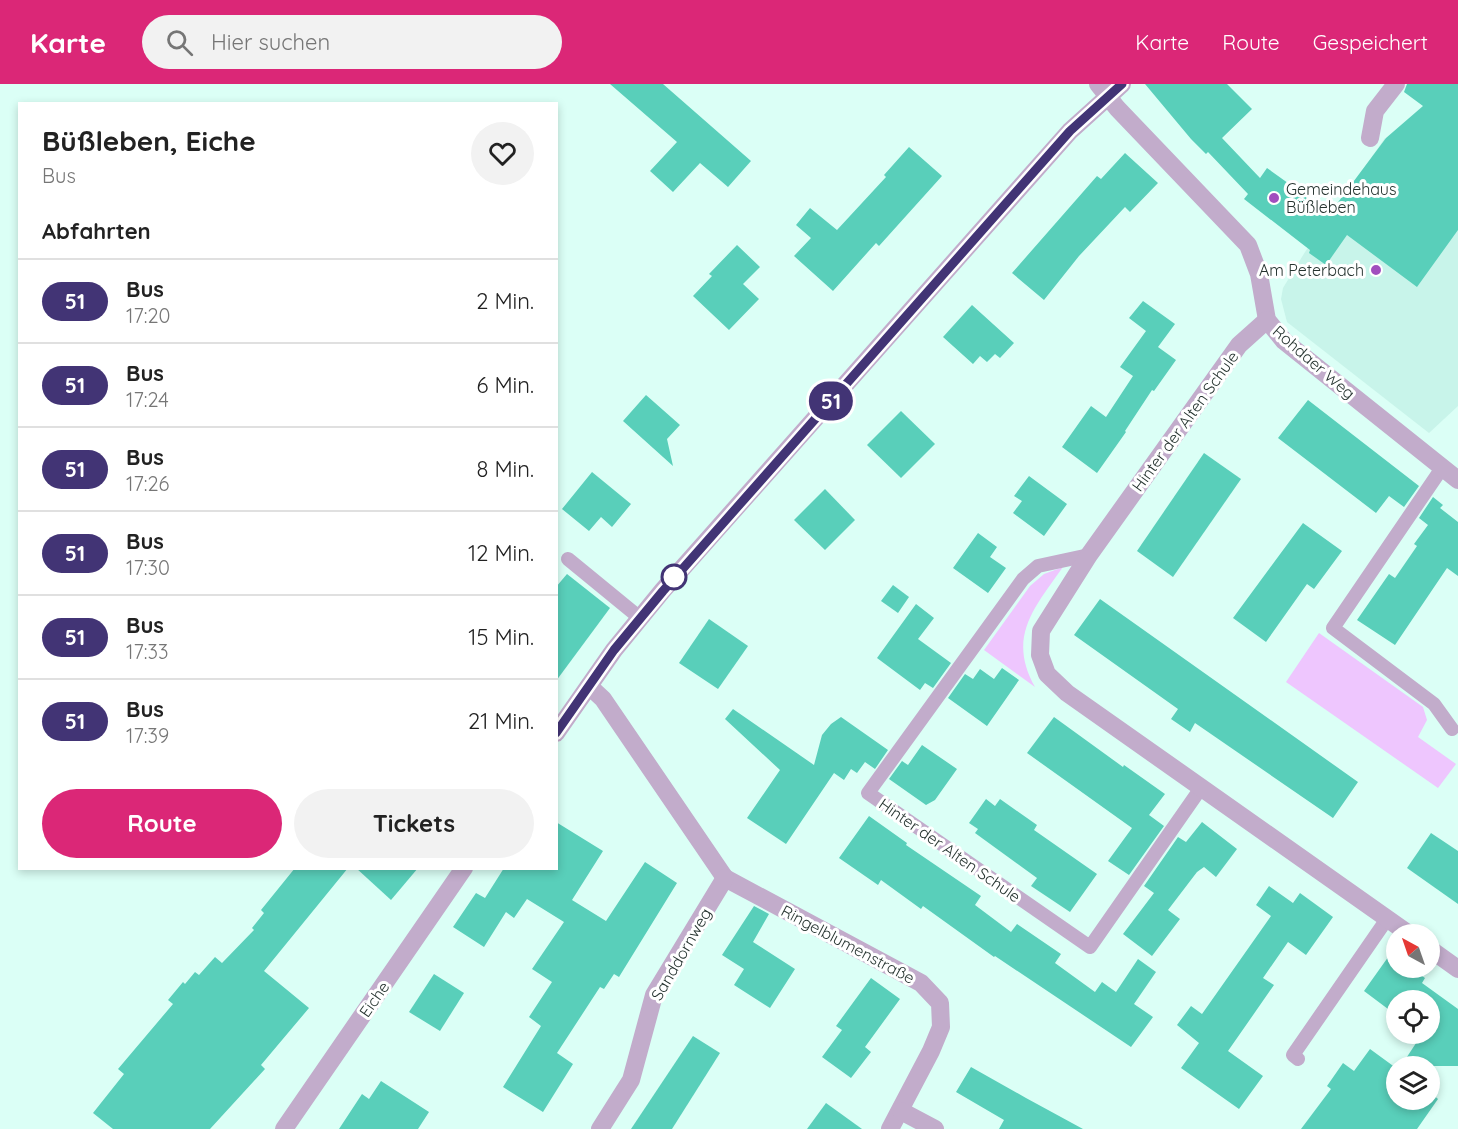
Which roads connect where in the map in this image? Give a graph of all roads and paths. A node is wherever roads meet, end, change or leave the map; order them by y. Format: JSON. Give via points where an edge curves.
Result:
{"nodes":[{"id":1,"x":1122,"y":84,"type":"edge"},
{"id":2,"x":1396,"y":84,"type":"edge"},
{"id":3,"x":1103,"y":90,"type":"edge"},
{"id":4,"x":1370,"y":138,"type":"dead end"},
{"id":5,"x":1266,"y":320,"type":"junction"},
{"id":6,"x":1442,"y":468,"type":"junction"},
{"id":7,"x":1458,"y":480,"type":"edge"},
{"id":8,"x":1089,"y":555,"type":"junction"},
{"id":9,"x":568,"y":559,"type":"dead end"},
{"id":10,"x":640,"y":618,"type":"junction"},
{"id":11,"x":589,"y":686,"type":"junction"},
{"id":12,"x":1452,"y":729,"type":"dead end"},
{"id":13,"x":558,"y":730,"type":"edge"},
{"id":14,"x":1202,"y":788,"type":"junction"},
{"id":15,"x":463,"y":870,"type":"edge"},
{"id":16,"x":725,"y":878,"type":"junction"},
{"id":17,"x":1387,"y":919,"type":"junction"},
{"id":18,"x":1394,"y":924,"type":"edge"},
{"id":19,"x":1440,"y":956,"type":"edge"},
{"id":20,"x":1458,"y":969,"type":"edge"},
{"id":21,"x":1298,"y":1059,"type":"dead end"},
{"id":22,"x":901,"y":1111,"type":"junction"},
{"id":23,"x":285,"y":1129,"type":"edge"},
{"id":24,"x":600,"y":1129,"type":"edge"},
{"id":25,"x":891,"y":1129,"type":"edge"},
{"id":26,"x":935,"y":1129,"type":"edge"}],
"edges":[{"from":1,"to":3,"type":"street"},
{"from":2,"to":4,"type":"street","via":[[1375,111]]},
{"from":3,"to":5,"type":"street","name":"Rohdaer Weg","via":[[1248,245],[1259,274]]},
{"from":3,"to":10,"type":"street"},
{"from":5,"to":6,"type":"street","name":"Rohdaer Weg","via":[[1284,341]]},
{"from":5,"to":8,"type":"street","name":"Hinter der Alten Schule","via":[[1239,345]]},
{"from":6,"to":7,"type":"street","name":"Rohdaer Weg"},
{"from":6,"to":12,"type":"lane","via":[[1333,628],[1434,705]]},
{"from":8,"to":14,"type":"street","name":"Hinter der Alten Schule","via":[[1041,631],[1040,655],[1047,674],[1067,693]]},
{"from":8,"to":14,"type":"lane","name":"Hinter der Alten Schule","via":[[1038,566],[1023,579],[868,793],[1090,947]]},
{"from":9,"to":10,"type":"lane"},
{"from":10,"to":11,"type":"street"},
{"from":11,"to":13,"type":"street"},
{"from":11,"to":16,"type":"street","via":[[603,699]]},
{"from":14,"to":17,"type":"street","name":"Hinter der Alten Schule"},
{"from":15,"to":23,"type":"street","name":"Eiche"},
{"from":16,"to":22,"type":"street","name":"Ringelblumenstraße","via":[[921,983],[940,1003],[940,1028],[932,1051]]},
{"from":16,"to":24,"type":"street","name":"Sanddornweg","via":[[654,996],[631,1080]]},
{"from":17,"to":18,"type":"street","name":"Hinter der Alten Schule"},
{"from":17,"to":21,"type":"lane","via":[[1293,1055]]},
{"from":19,"to":20,"type":"street"},
{"from":22,"to":25,"type":"street","name":"Ringelblumenstraße"},
{"from":22,"to":26,"type":"street"}]}
